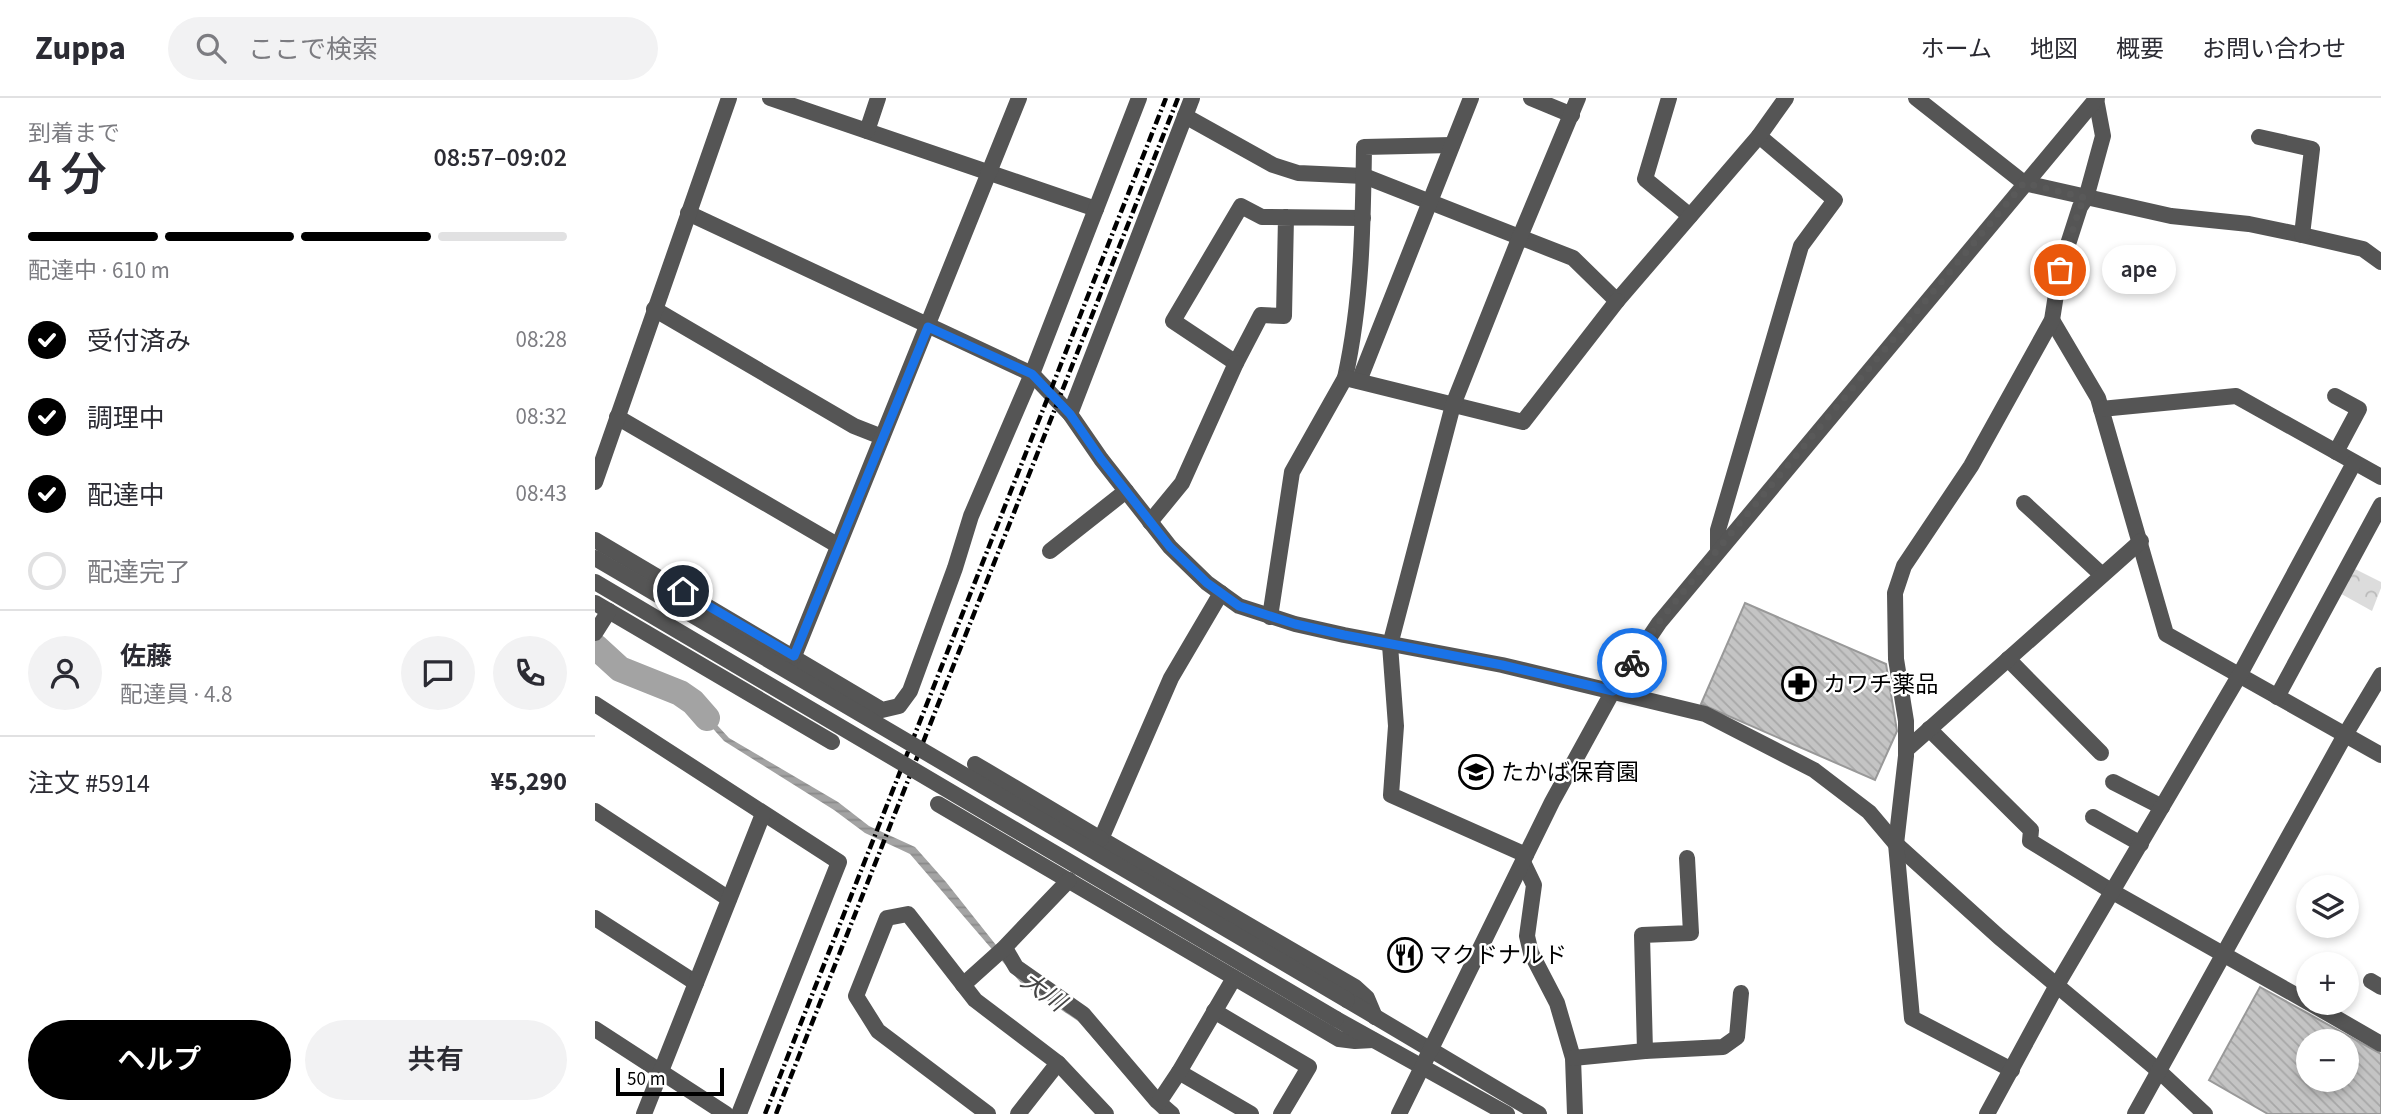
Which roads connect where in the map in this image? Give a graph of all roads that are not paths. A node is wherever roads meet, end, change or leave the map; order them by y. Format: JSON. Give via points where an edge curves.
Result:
{"nodes":[{"id":1,"x":729,"y":98,"type":"edge"},
{"id":2,"x":770,"y":98,"type":"edge"},
{"id":3,"x":878,"y":98,"type":"edge"},
{"id":4,"x":1019,"y":98,"type":"edge"},
{"id":5,"x":1139,"y":98,"type":"edge"},
{"id":6,"x":1192,"y":98,"type":"edge"},
{"id":7,"x":1471,"y":98,"type":"edge"},
{"id":8,"x":1531,"y":98,"type":"edge"},
{"id":9,"x":1578,"y":98,"type":"edge"},
{"id":10,"x":1668,"y":98,"type":"edge"},
{"id":11,"x":1786,"y":98,"type":"edge"},
{"id":12,"x":2097,"y":98,"type":"edge"},
{"id":13,"x":1921,"y":100,"type":"edge"},
{"id":14,"x":1572,"y":115,"type":"junction"},
{"id":15,"x":1185,"y":116,"type":"junction"},
{"id":16,"x":867,"y":131,"type":"junction"},
{"id":17,"x":1759,"y":136,"type":"junction"},
{"id":18,"x":2259,"y":136,"type":"dead end"},
{"id":19,"x":1452,"y":145,"type":"junction"},
{"id":20,"x":989,"y":173,"type":"junction"},
{"id":21,"x":1364,"y":176,"type":"junction"},
{"id":22,"x":2024,"y":183,"type":"junction"},
{"id":23,"x":2086,"y":198,"type":"junction"},
{"id":24,"x":1429,"y":202,"type":"junction"},
{"id":25,"x":1096,"y":209,"type":"junction"},
{"id":26,"x":688,"y":213,"type":"junction"},
{"id":27,"x":1690,"y":216,"type":"junction"},
{"id":28,"x":1286,"y":217,"type":"junction"},
{"id":29,"x":1363,"y":218,"type":"junction"},
{"id":30,"x":2302,"y":235,"type":"junction"},
{"id":31,"x":1519,"y":239,"type":"junction"},
{"id":32,"x":2381,"y":262,"type":"edge"},
{"id":33,"x":1617,"y":301,"type":"junction"},
{"id":34,"x":654,"y":309,"type":"junction"},
{"id":35,"x":2052,"y":320,"type":"junction"},
{"id":36,"x":928,"y":327,"type":"junction"},
{"id":37,"x":1236,"y":363,"type":"junction"},
{"id":38,"x":1032,"y":374,"type":"junction"},
{"id":39,"x":1352,"y":379,"type":"junction"},
{"id":40,"x":2335,"y":396,"type":"dead end"},
{"id":41,"x":1453,"y":405,"type":"junction"},
{"id":42,"x":2101,"y":410,"type":"junction"},
{"id":43,"x":1070,"y":414,"type":"junction"},
{"id":44,"x":617,"y":417,"type":"junction"},
{"id":45,"x":882,"y":437,"type":"junction"},
{"id":46,"x":2336,"y":452,"type":"junction"},
{"id":47,"x":2354,"y":463,"type":"junction"},
{"id":48,"x":2381,"y":477,"type":"edge"},
{"id":49,"x":595,"y":482,"type":"edge"},
{"id":50,"x":1126,"y":491,"type":"junction"},
{"id":51,"x":2024,"y":503,"type":"dead end"},
{"id":52,"x":2381,"y":505,"type":"edge"},
{"id":53,"x":1150,"y":522,"type":"junction"},
{"id":54,"x":595,"y":540,"type":"edge"},
{"id":55,"x":2141,"y":541,"type":"junction"},
{"id":56,"x":837,"y":545,"type":"junction"},
{"id":57,"x":1718,"y":549,"type":"junction"},
{"id":58,"x":1050,"y":551,"type":"dead end"},
{"id":59,"x":595,"y":558,"type":"edge"},
{"id":60,"x":2102,"y":575,"type":"junction"},
{"id":61,"x":595,"y":582,"type":"edge"},
{"id":62,"x":1221,"y":593,"type":"junction"},
{"id":63,"x":602,"y":607,"type":"edge"},
{"id":64,"x":1270,"y":617,"type":"junction"},
{"id":65,"x":595,"y":633,"type":"edge"},
{"id":66,"x":1390,"y":645,"type":"junction"},
{"id":67,"x":794,"y":656,"type":"junction"},
{"id":68,"x":2008,"y":659,"type":"junction"},
{"id":69,"x":2381,"y":675,"type":"edge"},
{"id":70,"x":2239,"y":676,"type":"junction"},
{"id":71,"x":1613,"y":691,"type":"junction"},
{"id":72,"x":2277,"y":697,"type":"junction"},
{"id":73,"x":595,"y":704,"type":"edge"},
{"id":74,"x":1930,"y":729,"type":"junction"},
{"id":75,"x":2344,"y":735,"type":"junction"},
{"id":76,"x":832,"y":742,"type":"dead end"},
{"id":77,"x":1906,"y":750,"type":"junction"},
{"id":78,"x":2101,"y":753,"type":"dead end"},
{"id":79,"x":2381,"y":755,"type":"edge"},
{"id":80,"x":975,"y":764,"type":"dead end"},
{"id":81,"x":2113,"y":782,"type":"dead end"},
{"id":82,"x":938,"y":804,"type":"dead end"},
{"id":83,"x":2162,"y":807,"type":"junction"},
{"id":84,"x":595,"y":811,"type":"edge"},
{"id":85,"x":762,"y":814,"type":"junction"},
{"id":86,"x":2093,"y":817,"type":"dead end"},
{"id":87,"x":1101,"y":839,"type":"junction"},
{"id":88,"x":1896,"y":844,"type":"junction"},
{"id":89,"x":2141,"y":844,"type":"junction"},
{"id":90,"x":1525,"y":859,"type":"junction"},
{"id":91,"x":1687,"y":859,"type":"dead end"},
{"id":92,"x":1069,"y":880,"type":"junction"},
{"id":93,"x":2113,"y":892,"type":"junction"},
{"id":94,"x":729,"y":899,"type":"junction"},
{"id":95,"x":595,"y":918,"type":"edge"},
{"id":96,"x":1001,"y":951,"type":"junction"},
{"id":97,"x":2224,"y":953,"type":"junction"},
{"id":98,"x":1234,"y":978,"type":"junction"},
{"id":99,"x":696,"y":984,"type":"junction"},
{"id":100,"x":963,"y":985,"type":"junction"},
{"id":101,"x":2057,"y":985,"type":"junction"},
{"id":102,"x":1741,"y":993,"type":"dead end"},
{"id":103,"x":2296,"y":995,"type":"edge"},
{"id":104,"x":1214,"y":1011,"type":"junction"},
{"id":105,"x":2331,"y":1015,"type":"edge"},
{"id":106,"x":1374,"y":1017,"type":"junction"},
{"id":107,"x":595,"y":1029,"type":"edge"},
{"id":108,"x":1373,"y":1040,"type":"junction"},
{"id":109,"x":2381,"y":1044,"type":"edge"},
{"id":110,"x":1431,"y":1050,"type":"junction"},
{"id":111,"x":1645,"y":1051,"type":"junction"},
{"id":112,"x":1573,"y":1058,"type":"junction"},
{"id":113,"x":1058,"y":1063,"type":"junction"},
{"id":114,"x":1423,"y":1066,"type":"junction"},
{"id":115,"x":2011,"y":1070,"type":"junction"},
{"id":116,"x":2159,"y":1071,"type":"junction"},
{"id":117,"x":1179,"y":1072,"type":"junction"},
{"id":118,"x":661,"y":1073,"type":"junction"},
{"id":119,"x":1159,"y":1102,"type":"junction"},
{"id":120,"x":644,"y":1114,"type":"edge"},
{"id":121,"x":726,"y":1114,"type":"edge"},
{"id":122,"x":739,"y":1114,"type":"edge"},
{"id":123,"x":988,"y":1114,"type":"edge"},
{"id":124,"x":1018,"y":1114,"type":"edge"},
{"id":125,"x":1106,"y":1114,"type":"edge"},
{"id":126,"x":1172,"y":1114,"type":"edge"},
{"id":127,"x":1251,"y":1114,"type":"edge"},
{"id":128,"x":1281,"y":1114,"type":"edge"},
{"id":129,"x":1399,"y":1114,"type":"edge"},
{"id":130,"x":1507,"y":1114,"type":"edge"},
{"id":131,"x":1539,"y":1114,"type":"edge"},
{"id":132,"x":1575,"y":1114,"type":"edge"},
{"id":133,"x":1987,"y":1114,"type":"edge"},
{"id":134,"x":2135,"y":1114,"type":"edge"},
{"id":135,"x":2204,"y":1114,"type":"edge"}],
"edges":[{"from":1,"to":26,"type":"street"},
{"from":2,"to":16,"type":"street"},
{"from":3,"to":16,"type":"street"},
{"from":4,"to":20,"type":"street"},
{"from":5,"to":25,"type":"street"},
{"from":6,"to":15,"type":"street"},
{"from":7,"to":19,"type":"street"},
{"from":8,"to":14,"type":"street"},
{"from":9,"to":14,"type":"street"},
{"from":10,"to":27,"type":"street","via":[[1645,179]]},
{"from":11,"to":17,"type":"street"},
{"from":12,"to":22,"type":"street"},
{"from":12,"to":23,"type":"street","via":[[2103,136]]},
{"from":13,"to":22,"type":"street"},
{"from":14,"to":31,"type":"street"},
{"from":15,"to":21,"type":"street","via":[[1273,165],[1298,173]]},
{"from":15,"to":43,"type":"street"},
{"from":16,"to":20,"type":"street"},
{"from":17,"to":27,"type":"street"},
{"from":17,"to":57,"type":"street","via":[[1835,200],[1801,246],[1718,530]]},
{"from":18,"to":30,"type":"street","via":[[2312,149]]},
{"from":19,"to":21,"type":"street","via":[[1364,147]]},
{"from":19,"to":24,"type":"street"},
{"from":20,"to":25,"type":"street"},
{"from":20,"to":36,"type":"street"},
{"from":21,"to":24,"type":"street"},
{"from":21,"to":29,"type":"street"},
{"from":22,"to":23,"type":"street"},
{"from":22,"to":57,"type":"street"},
{"from":23,"to":30,"type":"street"},
{"from":23,"to":35,"type":"street","via":[[2060,270]]},
{"from":24,"to":31,"type":"street"},
{"from":24,"to":39,"type":"street"},
{"from":25,"to":38,"type":"street"},
{"from":26,"to":34,"type":"street"},
{"from":26,"to":36,"type":"street"},
{"from":27,"to":33,"type":"street"},
{"from":28,"to":29,"type":"street"},
{"from":28,"to":37,"type":"street","via":[[1284,316],[1261,315]]},
{"from":28,"to":37,"type":"street","via":[[1262,217],[1241,206],[1173,321]]},
{"from":29,"to":39,"type":"street"},
{"from":30,"to":32,"type":"street","via":[[2363,249]]},
{"from":31,"to":33,"type":"street","via":[[1573,258]]},
{"from":31,"to":41,"type":"street"},
{"from":33,"to":41,"type":"street","via":[[1523,422]]},
{"from":34,"to":44,"type":"street"},
{"from":34,"to":45,"type":"street","via":[[854,426]]},
{"from":35,"to":42,"type":"street"},
{"from":35,"to":77,"type":"street","via":[[1971,466],[1904,566],[1895,593],[1896,659]]},
{"from":36,"to":38,"type":"street"},
{"from":36,"to":45,"type":"street"},
{"from":37,"to":53,"type":"street","via":[[1182,483]]},
{"from":38,"to":43,"type":"street"},
{"from":38,"to":67,"type":"street","via":[[971,516],[910,691],[899,706],[882,710]]},
{"from":39,"to":41,"type":"street"},
{"from":39,"to":64,"type":"street","via":[[1292,472]]},
{"from":40,"to":46,"type":"street","via":[[2359,410]]},
{"from":41,"to":66,"type":"street"},
{"from":42,"to":46,"type":"street","via":[[2236,396]]},
{"from":42,"to":55,"type":"street"},
{"from":43,"to":50,"type":"street"},
{"from":44,"to":49,"type":"street"},
{"from":44,"to":56,"type":"street"},
{"from":45,"to":56,"type":"street"},
{"from":46,"to":47,"type":"street"},
{"from":47,"to":48,"type":"street"},
{"from":47,"to":70,"type":"street"},
{"from":50,"to":53,"type":"street"},
{"from":50,"to":58,"type":"street"},
{"from":51,"to":60,"type":"street"},
{"from":52,"to":72,"type":"street"},
{"from":53,"to":62,"type":"street","via":[[1170,547]]},
{"from":54,"to":67,"type":"street"},
{"from":55,"to":60,"type":"street"},
{"from":55,"to":70,"type":"street","via":[[2167,634]]},
{"from":56,"to":67,"type":"street"},
{"from":57,"to":71,"type":"street","via":[[1658,623]]},
{"from":59,"to":106,"type":"street","bridge":true},
{"from":60,"to":68,"type":"street"},
{"from":61,"to":108,"type":"street","bridge":true},
{"from":62,"to":64,"type":"street","via":[[1239,606]]},
{"from":62,"to":87,"type":"street","via":[[1171,678]]},
{"from":63,"to":65,"type":"street"},
{"from":63,"to":76,"type":"street"},
{"from":64,"to":66,"type":"street"},
{"from":66,"to":71,"type":"street"},
{"from":66,"to":90,"type":"street","via":[[1396,726],[1391,795]]},
{"from":68,"to":74,"type":"street"},
{"from":68,"to":78,"type":"street"},
{"from":69,"to":75,"type":"street"},
{"from":70,"to":72,"type":"street"},
{"from":70,"to":83,"type":"street"},
{"from":71,"to":88,"type":"street","via":[[1705,714],[1814,770],[1869,812]]},
{"from":71,"to":90,"type":"street"},
{"from":72,"to":75,"type":"street"},
{"from":73,"to":85,"type":"street"},
{"from":74,"to":77,"type":"street"},
{"from":74,"to":93,"type":"street","via":[[2031,830],[2030,841]]},
{"from":75,"to":79,"type":"street"},
{"from":75,"to":97,"type":"street"},
{"from":77,"to":88,"type":"street"},
{"from":80,"to":87,"type":"street"},
{"from":81,"to":83,"type":"street"},
{"from":82,"to":92,"type":"street"},
{"from":83,"to":89,"type":"street"},
{"from":84,"to":94,"type":"street"},
{"from":85,"to":94,"type":"street"},
{"from":85,"to":122,"type":"street","via":[[839,862]]},
{"from":86,"to":89,"type":"street"},
{"from":87,"to":106,"type":"street","via":[[1355,987],[1367,998]]},
{"from":88,"to":101,"type":"street"},
{"from":88,"to":115,"type":"street","via":[[1912,1018]]},
{"from":89,"to":93,"type":"street"},
{"from":90,"to":110,"type":"street"},
{"from":90,"to":112,"type":"street","via":[[1534,885],[1527,936],[1531,953],[1557,1003]]},
{"from":91,"to":111,"type":"street","via":[[1691,933],[1642,935]]},
{"from":92,"to":96,"type":"street"},
{"from":92,"to":98,"type":"street"},
{"from":93,"to":97,"type":"street"},
{"from":93,"to":101,"type":"street"},
{"from":94,"to":99,"type":"street"},
{"from":95,"to":99,"type":"street"},
{"from":96,"to":100,"type":"street"},
{"from":96,"to":119,"type":"street","via":[[1089,1019]]},
{"from":97,"to":103,"type":"street"},
{"from":97,"to":116,"type":"street"},
{"from":98,"to":104,"type":"street"},
{"from":98,"to":108,"type":"street","via":[[1339,1039]]},
{"from":99,"to":118,"type":"street"},
{"from":100,"to":113,"type":"street","via":[[975,1000]]},
{"from":100,"to":123,"type":"street","via":[[908,914],[887,918],[856,996],[878,1031]]},
{"from":101,"to":115,"type":"street"},
{"from":101,"to":116,"type":"street"},
{"from":102,"to":111,"type":"street","via":[[1737,1037],[1723,1047]]},
{"from":104,"to":117,"type":"street"},
{"from":104,"to":128,"type":"street","via":[[1308,1067]]},
{"from":105,"to":109,"type":"street"},
{"from":106,"to":110,"type":"street"},
{"from":107,"to":118,"type":"street"},
{"from":108,"to":114,"type":"street"},
{"from":110,"to":114,"type":"street"},
{"from":110,"to":131,"type":"street"},
{"from":111,"to":112,"type":"street"},
{"from":112,"to":132,"type":"street"},
{"from":113,"to":124,"type":"street"},
{"from":113,"to":125,"type":"street"},
{"from":114,"to":129,"type":"street"},
{"from":114,"to":130,"type":"street"},
{"from":115,"to":133,"type":"street"},
{"from":116,"to":134,"type":"street"},
{"from":116,"to":135,"type":"street"},
{"from":117,"to":119,"type":"street"},
{"from":117,"to":127,"type":"street"},
{"from":118,"to":120,"type":"street"},
{"from":118,"to":121,"type":"street"},
{"from":119,"to":126,"type":"street"}]}
